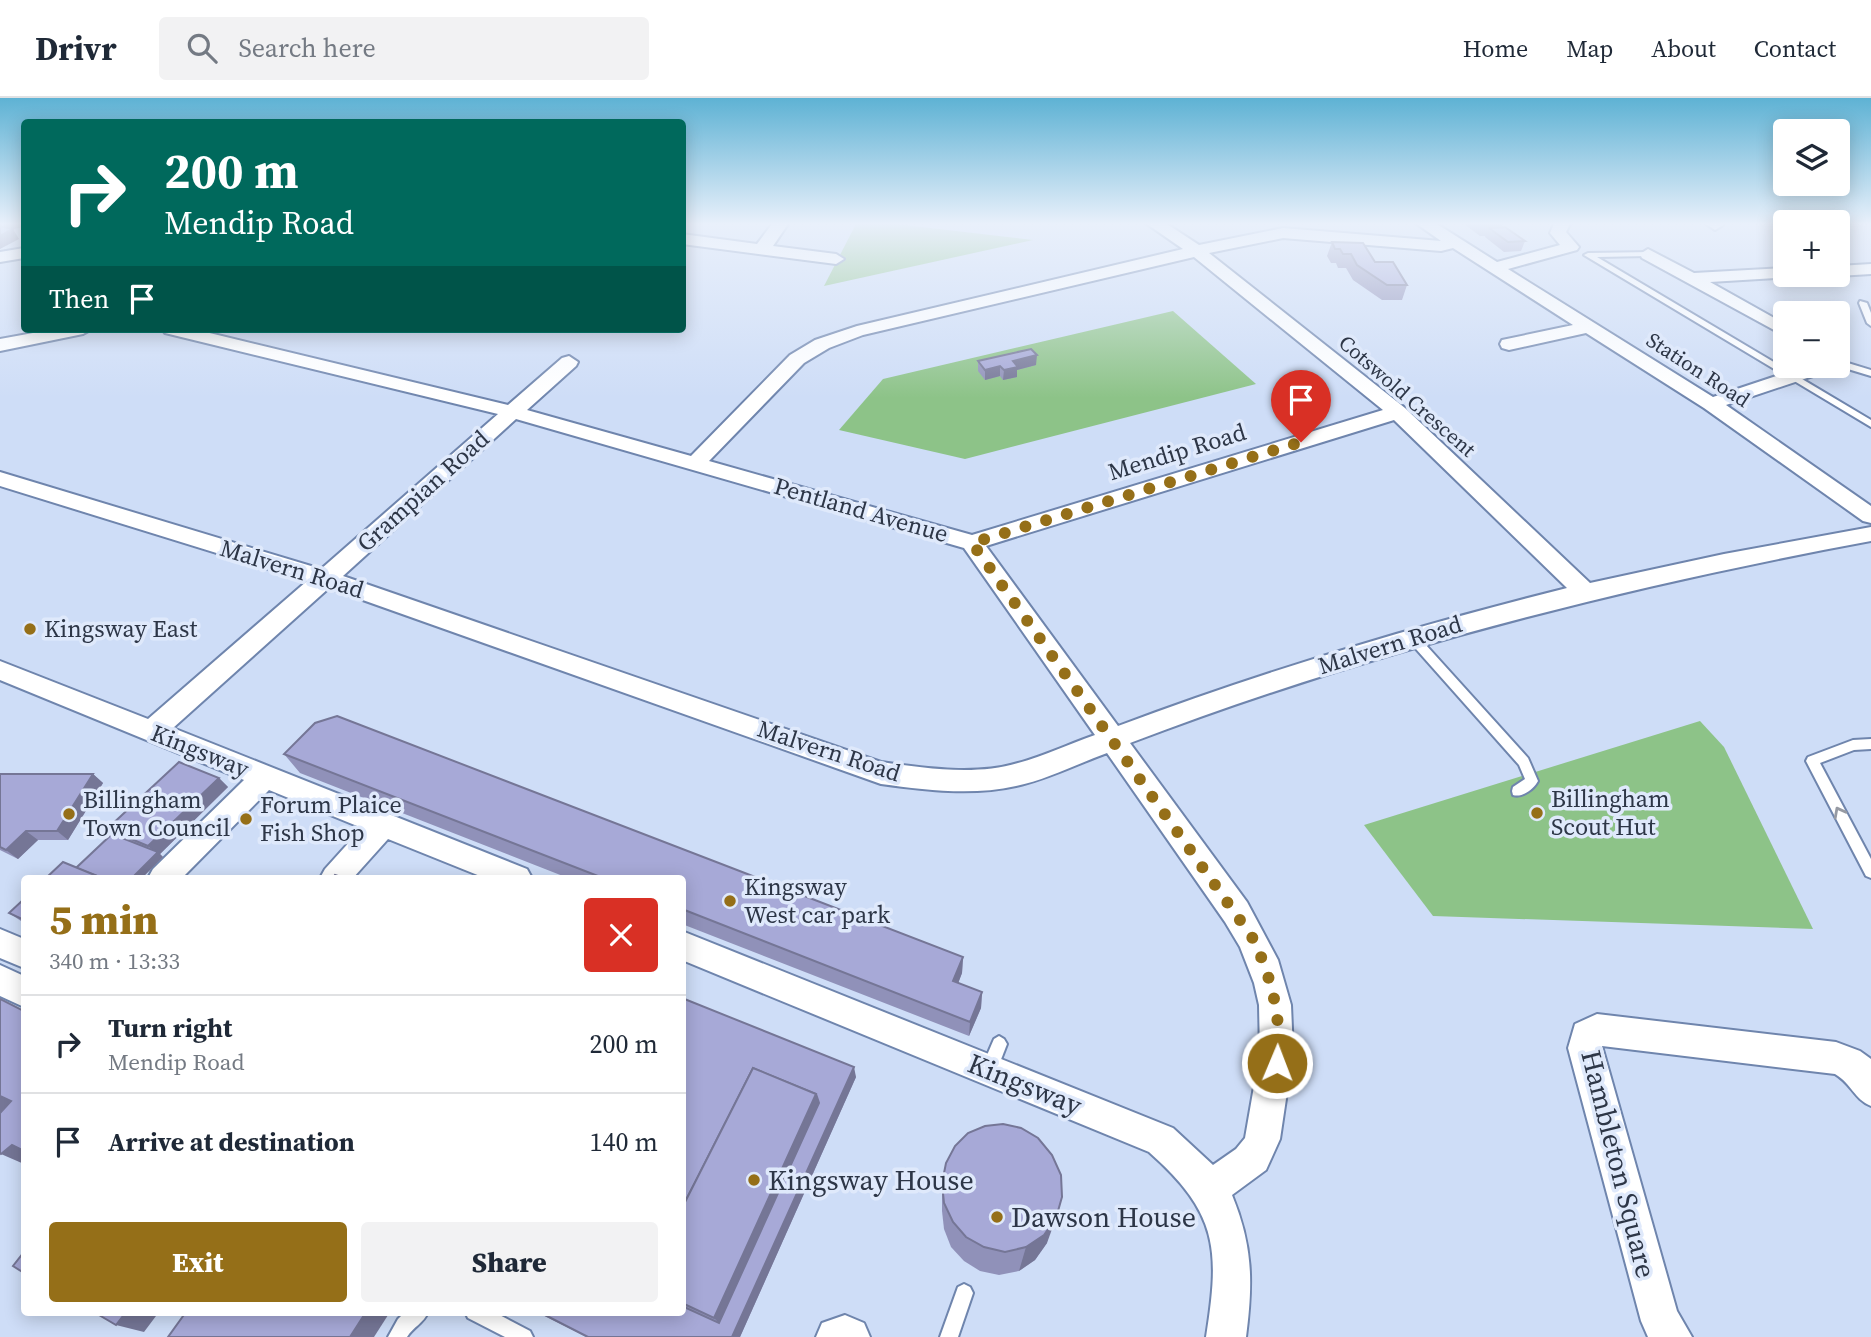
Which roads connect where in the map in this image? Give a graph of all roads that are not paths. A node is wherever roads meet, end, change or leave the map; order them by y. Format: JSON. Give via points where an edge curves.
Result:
{"nodes":[{"id":1,"x":1066,"y":282,"type":"edge"},
{"id":2,"x":1235,"y":282,"type":"edge"},
{"id":3,"x":1515,"y":282,"type":"edge"},
{"id":4,"x":1632,"y":282,"type":"edge"},
{"id":5,"x":1696,"y":282,"type":"edge"},
{"id":6,"x":1863,"y":303,"type":"dead end"},
{"id":7,"x":1871,"y":323,"type":"edge"},
{"id":8,"x":1773,"y":324,"type":"edge"},
{"id":9,"x":1589,"y":327,"type":"junction"},
{"id":10,"x":1494,"y":331,"type":"dead end"},
{"id":11,"x":62,"y":333,"type":"edge"},
{"id":12,"x":187,"y":333,"type":"edge"},
{"id":13,"x":1509,"y":344,"type":"junction"},
{"id":14,"x":0,"y":345,"type":"edge"},
{"id":15,"x":1527,"y":359,"type":"dead end"},
{"id":16,"x":569,"y":362,"type":"dead end"},
{"id":17,"x":1773,"y":365,"type":"edge"},
{"id":18,"x":1850,"y":367,"type":"edge"},
{"id":19,"x":1871,"y":373,"type":"edge"},
{"id":20,"x":1786,"y":378,"type":"edge"},
{"id":21,"x":1795,"y":378,"type":"edge"},
{"id":22,"x":1711,"y":404,"type":"junction"},
{"id":23,"x":512,"y":412,"type":"junction"},
{"id":24,"x":1398,"y":412,"type":"junction"},
{"id":25,"x":1869,"y":421,"type":"edge"},
{"id":26,"x":696,"y":463,"type":"junction"},
{"id":27,"x":0,"y":480,"type":"edge"},
{"id":28,"x":1871,"y":516,"type":"edge"},
{"id":29,"x":1871,"y":534,"type":"edge"},
{"id":30,"x":972,"y":543,"type":"junction"},
{"id":31,"x":325,"y":579,"type":"junction"},
{"id":32,"x":1584,"y":591,"type":"junction"},
{"id":33,"x":1412,"y":637,"type":"junction"},
{"id":34,"x":0,"y":670,"type":"edge"},
{"id":35,"x":152,"y":732,"type":"junction"},
{"id":36,"x":1114,"y":739,"type":"junction"},
{"id":37,"x":1871,"y":744,"type":"edge"},
{"id":38,"x":265,"y":777,"type":"junction"},
{"id":39,"x":1518,"y":791,"type":"dead end"},
{"id":40,"x":376,"y":815,"type":"junction"},
{"id":41,"x":1871,"y":872,"type":"edge"},
{"id":42,"x":166,"y":875,"type":"edge"},
{"id":43,"x":337,"y":875,"type":"edge"},
{"id":44,"x":510,"y":875,"type":"edge"},
{"id":45,"x":0,"y":943,"type":"edge"},
{"id":46,"x":686,"y":946,"type":"edge"},
{"id":47,"x":21,"y":953,"type":"edge"},
{"id":48,"x":0,"y":980,"type":"edge"},
{"id":49,"x":21,"y":990,"type":"edge"},
{"id":50,"x":1871,"y":1089,"type":"edge"},
{"id":51,"x":1210,"y":1188,"type":"junction"},
{"id":52,"x":964,"y":1293,"type":"dead end"},
{"id":53,"x":414,"y":1316,"type":"edge"},
{"id":54,"x":482,"y":1316,"type":"edge"},
{"id":55,"x":397,"y":1337,"type":"edge"},
{"id":56,"x":524,"y":1337,"type":"edge"},
{"id":57,"x":949,"y":1337,"type":"edge"},
{"id":58,"x":1226,"y":1337,"type":"edge"},
{"id":59,"x":1672,"y":1337,"type":"edge"}],
"edges":[{"from":1,"to":26,"type":"street","via":[[857,331],[822,344],[781,372]]},
{"from":2,"to":24,"type":"street","name":"Cotswold Crescent"},
{"from":3,"to":9,"type":"street","name":"Station Road"},
{"from":4,"to":17,"type":"lane"},
{"from":5,"to":8,"type":"street"},
{"from":6,"to":7,"type":"lane"},
{"from":9,"to":13,"type":"street"},
{"from":9,"to":22,"type":"street","name":"Station Road"},
{"from":10,"to":13,"type":"street"},
{"from":11,"to":14,"type":"street"},
{"from":12,"to":23,"type":"street","name":"Pentland Avenue"},
{"from":13,"to":15,"type":"street"},
{"from":16,"to":23,"type":"street","name":"Grampian Road"},
{"from":18,"to":19,"type":"lane"},
{"from":20,"to":22,"type":"street"},
{"from":21,"to":25,"type":"lane"},
{"from":22,"to":28,"type":"street","name":"Station Road"},
{"from":23,"to":26,"type":"street","name":"Pentland Avenue"},
{"from":23,"to":31,"type":"street","name":"Grampian Road"},
{"from":24,"to":30,"type":"street","name":"Mendip Road"},
{"from":24,"to":32,"type":"street","name":"Cotswold Crescent"},
{"from":26,"to":30,"type":"street","name":"Pentland Avenue"},
{"from":27,"to":31,"type":"street","name":"Malvern Road"},
{"from":29,"to":32,"type":"street","name":"Malvern Road","via":[[1742,556]]},
{"from":30,"to":36,"type":"street","name":"Pentland Avenue"},
{"from":31,"to":35,"type":"street","name":"Grampian Road"},
{"from":31,"to":36,"type":"street","name":"Malvern Road","via":[[881,773],[936,780],[991,779],[1017,775]]},
{"from":32,"to":33,"type":"street","name":"Malvern Road"},
{"from":33,"to":36,"type":"street","name":"Malvern Road"},
{"from":33,"to":39,"type":"lane","via":[[1524,762],[1532,781]]},
{"from":34,"to":35,"type":"street","name":"Kingsway"},
{"from":35,"to":38,"type":"street","name":"Kingsway","via":[[195,754]]},
{"from":36,"to":51,"type":"street","name":"Pentland Avenue","via":[[1252,937],[1266,965],[1275,1006],[1279,1046],[1264,1133],[1253,1157]]},
{"from":41,"to":37,"type":"lane","one_way":true,"via":[[1812,761],[1853,745]]},
{"from":38,"to":40,"type":"street","name":"Kingsway"},
{"from":38,"to":42,"type":"street"},
{"from":40,"to":43,"type":"street"},
{"from":40,"to":44,"type":"street","name":"Kingsway"},
{"from":45,"to":47,"type":"street"},
{"from":46,"to":51,"type":"street","name":"Kingsway","via":[[994,1057],[1161,1140]]},
{"from":48,"to":49,"type":"street"},
{"from":50,"to":59,"type":"street","name":"Hambleton Square","via":[[1853,1064],[1836,1058],[1597,1030],[1587,1035],[1585,1048],[1660,1321]]},
{"from":51,"to":58,"type":"street","name":"Kingsway","via":[[1231,1245],[1233,1295]]},
{"from":52,"to":57,"type":"lane"},
{"from":53,"to":55,"type":"lane"},
{"from":54,"to":56,"type":"lane"}]}
